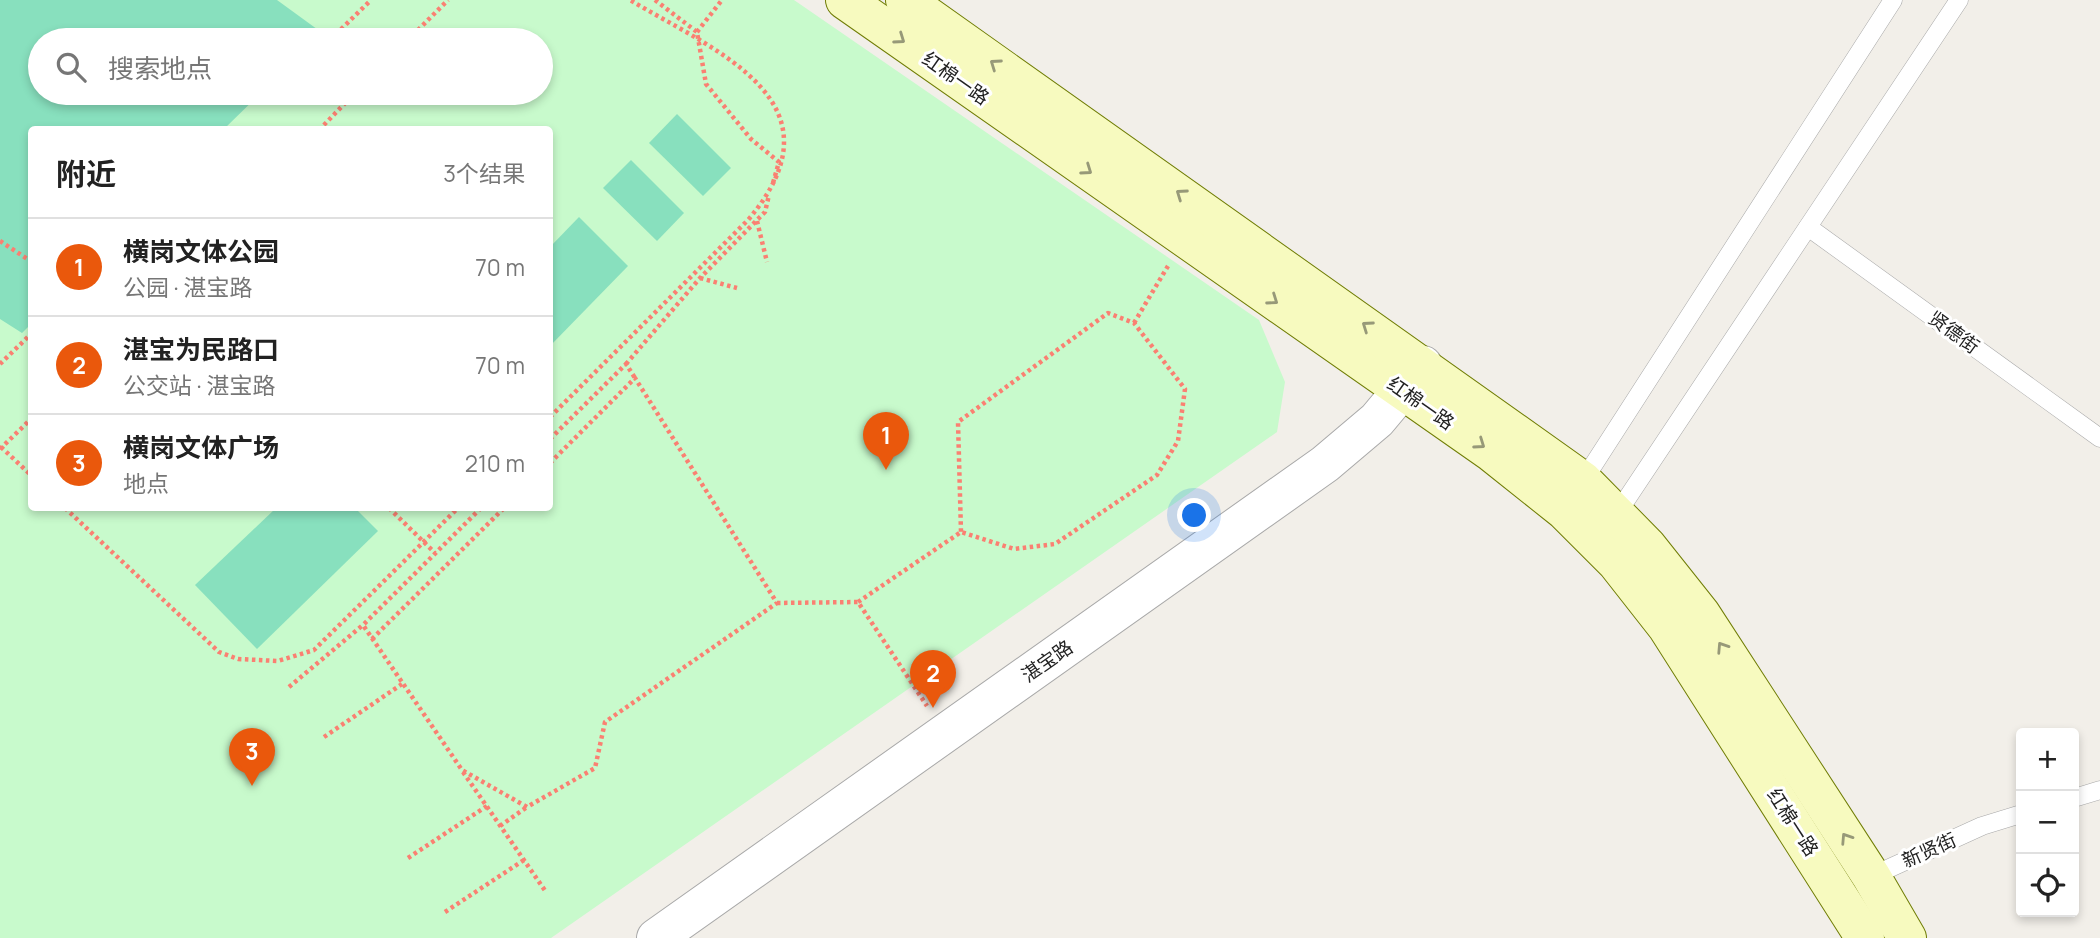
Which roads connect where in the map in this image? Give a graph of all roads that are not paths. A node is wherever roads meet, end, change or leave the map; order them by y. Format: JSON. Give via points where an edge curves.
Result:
{"nodes":[{"id":1,"x":845,"y":0,"type":"edge"},
{"id":2,"x":905,"y":0,"type":"edge"},
{"id":3,"x":1893,"y":0,"type":"edge"},
{"id":4,"x":1959,"y":0,"type":"edge"},
{"id":5,"x":1808,"y":227,"type":"junction"},
{"id":6,"x":1413,"y":378,"type":"junction"},
{"id":7,"x":2100,"y":438,"type":"edge"},
{"id":8,"x":1583,"y":481,"type":"junction"},
{"id":9,"x":1616,"y":515,"type":"junction"},
{"id":10,"x":2100,"y":790,"type":"edge"},
{"id":11,"x":2079,"y":796,"type":"edge"},
{"id":12,"x":2016,"y":816,"type":"edge"},
{"id":13,"x":1855,"y":885,"type":"junction"},
{"id":14,"x":656,"y":938,"type":"edge"},
{"id":15,"x":1865,"y":938,"type":"edge"},
{"id":16,"x":1907,"y":938,"type":"edge"}],
"edges":[{"from":1,"to":6,"type":"main road","name":"红棉一路","one_way":true,"via":[[1185,238]]},
{"from":6,"to":2,"type":"main road","name":"红棉一路","one_way":true},
{"from":3,"to":8,"type":"lane"},
{"from":4,"to":5,"type":"lane"},
{"from":5,"to":7,"type":"lane","name":"贤德街"},
{"from":5,"to":9,"type":"lane"},
{"from":6,"to":8,"type":"main road","name":"红棉一路"},
{"from":6,"to":13,"type":"main road","name":"红棉一路","one_way":true,"via":[[1491,452],[1564,510],[1616,562]]},
{"from":6,"to":14,"type":"street","name":"湛宝路","via":[[1377,420],[1325,464]]},
{"from":8,"to":9,"type":"main road","name":"红棉一路"},
{"from":13,"to":9,"type":"main road","name":"红棉一路","one_way":true,"via":[[1701,614]]},
{"from":10,"to":11,"type":"lane"},
{"from":12,"to":13,"type":"lane","name":"新贤街","via":[[1982,826]]},
{"from":13,"to":15,"type":"main road","name":"红棉一路"},
{"from":13,"to":16,"type":"main road","name":"红棉一路"}]}
